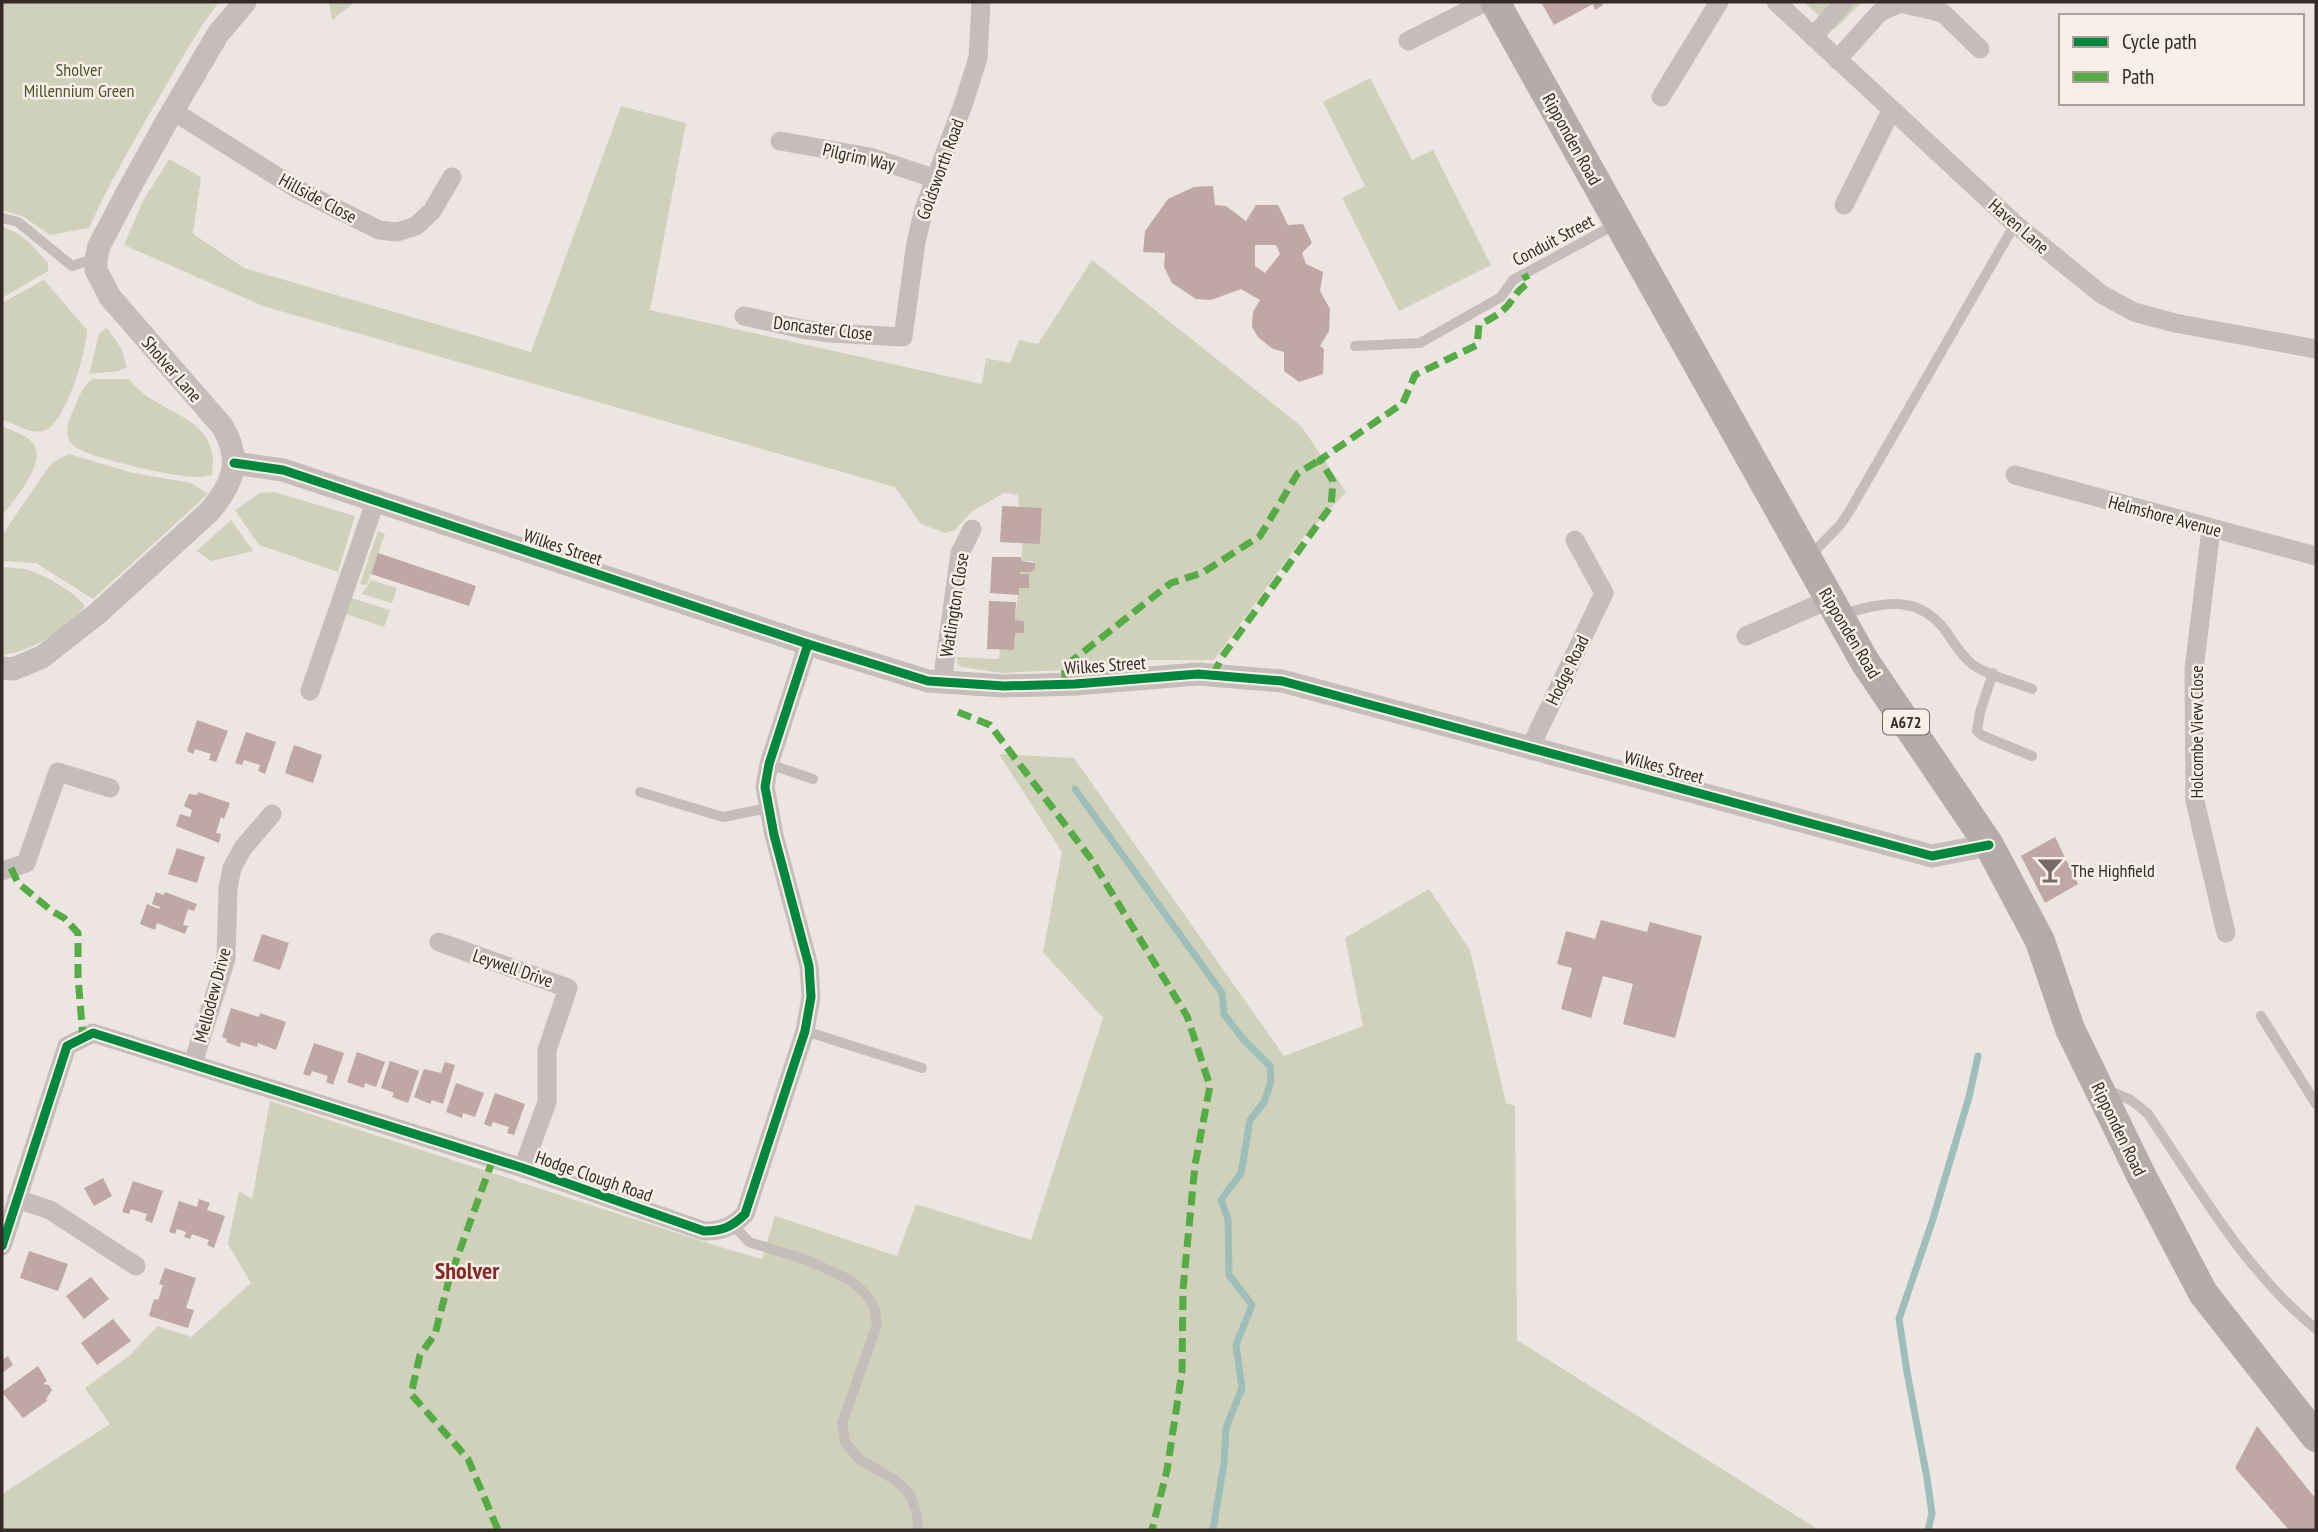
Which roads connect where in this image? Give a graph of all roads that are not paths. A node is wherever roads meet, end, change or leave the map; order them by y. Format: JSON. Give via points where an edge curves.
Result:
{"nodes":[{"id":1,"x":245,"y":2,"type":"edge"},
{"id":2,"x":978,"y":2,"type":"edge"},
{"id":3,"x":1485,"y":2,"type":"edge"},
{"id":4,"x":1495,"y":2,"type":"edge"},
{"id":5,"x":1719,"y":2,"type":"edge"},
{"id":6,"x":1776,"y":2,"type":"edge"},
{"id":7,"x":1844,"y":2,"type":"edge"},
{"id":8,"x":1813,"y":37,"type":"junction"},
{"id":9,"x":1408,"y":41,"type":"dead end"},
{"id":10,"x":1980,"y":49,"type":"dead end"},
{"id":11,"x":1837,"y":60,"type":"junction"},
{"id":12,"x":1661,"y":97,"type":"dead end"},
{"id":13,"x":173,"y":111,"type":"junction"},
{"id":14,"x":1891,"y":111,"type":"junction"},
{"id":15,"x":780,"y":141,"type":"dead end"},
{"id":16,"x":452,"y":177,"type":"dead end"},
{"id":17,"x":936,"y":179,"type":"junction"},
{"id":18,"x":1844,"y":205,"type":"dead end"},
{"id":19,"x":2,"y":218,"type":"edge"},
{"id":20,"x":1618,"y":223,"type":"junction"},
{"id":21,"x":2015,"y":224,"type":"junction"},
{"id":22,"x":96,"y":258,"type":"junction"},
{"id":23,"x":744,"y":316,"type":"dead end"},
{"id":24,"x":903,"y":337,"type":"joint"},
{"id":25,"x":1354,"y":346,"type":"dead end"},
{"id":26,"x":2316,"y":349,"type":"edge"},
{"id":27,"x":234,"y":463,"type":"junction"},
{"id":28,"x":2015,"y":475,"type":"dead end"},
{"id":29,"x":376,"y":502,"type":"junction"},
{"id":30,"x":972,"y":529,"type":"dead end"},
{"id":31,"x":2211,"y":529,"type":"junction"},
{"id":32,"x":1575,"y":540,"type":"dead end"},
{"id":33,"x":2316,"y":556,"type":"edge"},
{"id":34,"x":1807,"y":559,"type":"junction"},
{"id":35,"x":1834,"y":607,"type":"junction"},
{"id":36,"x":1746,"y":636,"type":"dead end"},
{"id":37,"x":807,"y":644,"type":"junction"},
{"id":38,"x":2,"y":668,"type":"edge"},
{"id":39,"x":1993,"y":673,"type":"junction"},
{"id":40,"x":942,"y":683,"type":"junction"},
{"id":41,"x":2032,"y":689,"type":"dead end"},
{"id":42,"x":310,"y":691,"type":"dead end"},
{"id":43,"x":1530,"y":748,"type":"junction"},
{"id":44,"x":2032,"y":756,"type":"dead end"},
{"id":45,"x":769,"y":764,"type":"junction"},
{"id":46,"x":813,"y":779,"type":"dead end"},
{"id":47,"x":110,"y":788,"type":"dead end"},
{"id":48,"x":640,"y":792,"type":"dead end"},
{"id":49,"x":768,"y":808,"type":"junction"},
{"id":50,"x":272,"y":814,"type":"dead end"},
{"id":51,"x":1989,"y":845,"type":"junction"},
{"id":52,"x":2,"y":871,"type":"edge"},
{"id":53,"x":2225,"y":933,"type":"dead end"},
{"id":54,"x":439,"y":942,"type":"dead end"},
{"id":55,"x":2261,"y":1016,"type":"dead end"},
{"id":56,"x":805,"y":1031,"type":"junction"},
{"id":57,"x":193,"y":1063,"type":"junction"},
{"id":58,"x":922,"y":1068,"type":"dead end"},
{"id":59,"x":2099,"y":1087,"type":"junction"},
{"id":60,"x":2316,"y":1104,"type":"edge"},
{"id":61,"x":523,"y":1168,"type":"junction"},
{"id":62,"x":18,"y":1199,"type":"junction"},
{"id":63,"x":733,"y":1225,"type":"junction"},
{"id":64,"x":2,"y":1246,"type":"edge"},
{"id":65,"x":136,"y":1266,"type":"dead end"},
{"id":66,"x":2316,"y":1329,"type":"edge"},
{"id":67,"x":2316,"y":1437,"type":"edge"},
{"id":68,"x":918,"y":1530,"type":"edge"}],
"edges":[{"from":1,"to":13,"type":"street","via":[[218,34]]},
{"from":2,"to":17,"type":"street","name":"Goldsworth Road","via":[[978,58]]},
{"from":3,"to":9,"type":"street"},
{"from":4,"to":20,"type":"main road","name":"Ripponden Road","number":"A672"},
{"from":5,"to":12,"type":"street"},
{"from":6,"to":8,"type":"street","name":"Haven Lane"},
{"from":7,"to":8,"type":"street"},
{"from":8,"to":11,"type":"street","name":"Haven Lane"},
{"from":10,"to":11,"type":"street","via":[[1943,13],[1900,3],[1880,12]]},
{"from":11,"to":14,"type":"street","name":"Haven Lane"},
{"from":13,"to":16,"type":"street","name":"Hillside Close","via":[[297,189],[379,230],[397,232],[416,226],[432,211]]},
{"from":13,"to":22,"type":"street","via":[[128,189]]},
{"from":14,"to":18,"type":"street"},
{"from":14,"to":21,"type":"street","name":"Haven Lane"},
{"from":15,"to":17,"type":"street","name":"Pilgrim Way","via":[[870,157]]},
{"from":17,"to":24,"type":"street","name":"Goldsworth Road","via":[[916,242]]},
{"from":19,"to":22,"type":"lane","via":[[18,222],[72,265]]},
{"from":20,"to":25,"type":"lane","name":"Conduit Street","via":[[1513,280],[1502,297],[1420,343]]},
{"from":20,"to":34,"type":"main road","name":"Ripponden Road","number":"A672"},
{"from":21,"to":26,"type":"street","name":"Haven Lane","via":[[2101,294],[2134,312]]},
{"from":21,"to":34,"type":"lane","via":[[1849,512]]},
{"from":22,"to":27,"type":"street","name":"Sholver Lane","via":[[96,270],[110,297],[222,426]]},
{"from":23,"to":24,"type":"street","name":"Doncaster Close","via":[[802,330]]},
{"from":27,"to":29,"type":"street","name":"Wilkes Street","via":[[283,470]]},
{"from":27,"to":38,"type":"street","via":[[233,477],[209,512],[98,613],[42,657]]},
{"from":28,"to":31,"type":"street","name":"Helmshore Avenue"},
{"from":29,"to":37,"type":"street","name":"Wilkes Street"},
{"from":29,"to":42,"type":"street"},
{"from":30,"to":40,"type":"street","name":"Watlington Close","via":[[960,553]]},
{"from":31,"to":33,"type":"street","name":"Helmshore Avenue"},
{"from":31,"to":53,"type":"street","name":"Holcombe View Close","via":[[2194,670],[2195,801]]},
{"from":32,"to":43,"type":"street","name":"Hodge Road","via":[[1604,593]]},
{"from":34,"to":35,"type":"main road","name":"Ripponden Road","number":"A672"},
{"from":35,"to":36,"type":"street"},
{"from":35,"to":39,"type":"lane","via":[[1889,603],[1918,608],[1938,621],[1969,662]]},
{"from":35,"to":51,"type":"main road","name":"Ripponden Road","number":"A672"},
{"from":37,"to":40,"type":"street","name":"Wilkes Street"},
{"from":37,"to":45,"type":"street"},
{"from":39,"to":41,"type":"lane"},
{"from":39,"to":44,"type":"lane","via":[[1977,731]]},
{"from":40,"to":43,"type":"street","name":"Wilkes Street","via":[[1066,684],[1198,674],[1282,681]]},
{"from":43,"to":51,"type":"street","name":"Wilkes Street","via":[[1933,856]]},
{"from":45,"to":46,"type":"lane"},
{"from":45,"to":49,"type":"street"},
{"from":47,"to":52,"type":"street","via":[[58,772],[26,863]]},
{"from":48,"to":49,"type":"lane","via":[[723,817]]},
{"from":49,"to":56,"type":"street","via":[[810,967]]},
{"from":50,"to":57,"type":"street","name":"Mellodew Drive","via":[[232,868],[226,959]]},
{"from":51,"to":59,"type":"main road","name":"Ripponden Road","number":"A672","via":[[2040,941],[2070,1029]]},
{"from":54,"to":61,"type":"street","name":"Leywell Drive","via":[[568,988],[547,1050],[547,1102]]},
{"from":55,"to":60,"type":"lane"},
{"from":56,"to":58,"type":"lane"},
{"from":56,"to":63,"type":"street","via":[[746,1214]]},
{"from":57,"to":61,"type":"street","name":"Hodge Clough Road"},
{"from":57,"to":62,"type":"street","name":"Hodge Clough Road","via":[[93,1033],[67,1046]]},
{"from":59,"to":66,"type":"lane","via":[[2131,1100],[2148,1114],[2225,1229],[2295,1312]]},
{"from":59,"to":67,"type":"main road","name":"Ripponden Road","number":"A672","via":[[2203,1293]]},
{"from":61,"to":63,"type":"street","name":"Hodge Clough Road","via":[[704,1231]]},
{"from":62,"to":64,"type":"street","name":"Hodge Clough Road"},
{"from":62,"to":65,"type":"street","via":[[50,1210]]},
{"from":63,"to":68,"type":"lane","via":[[749,1242],[807,1260],[850,1280],[866,1294],[877,1325],[842,1423],[845,1442],[859,1459],[910,1494]]}]}
